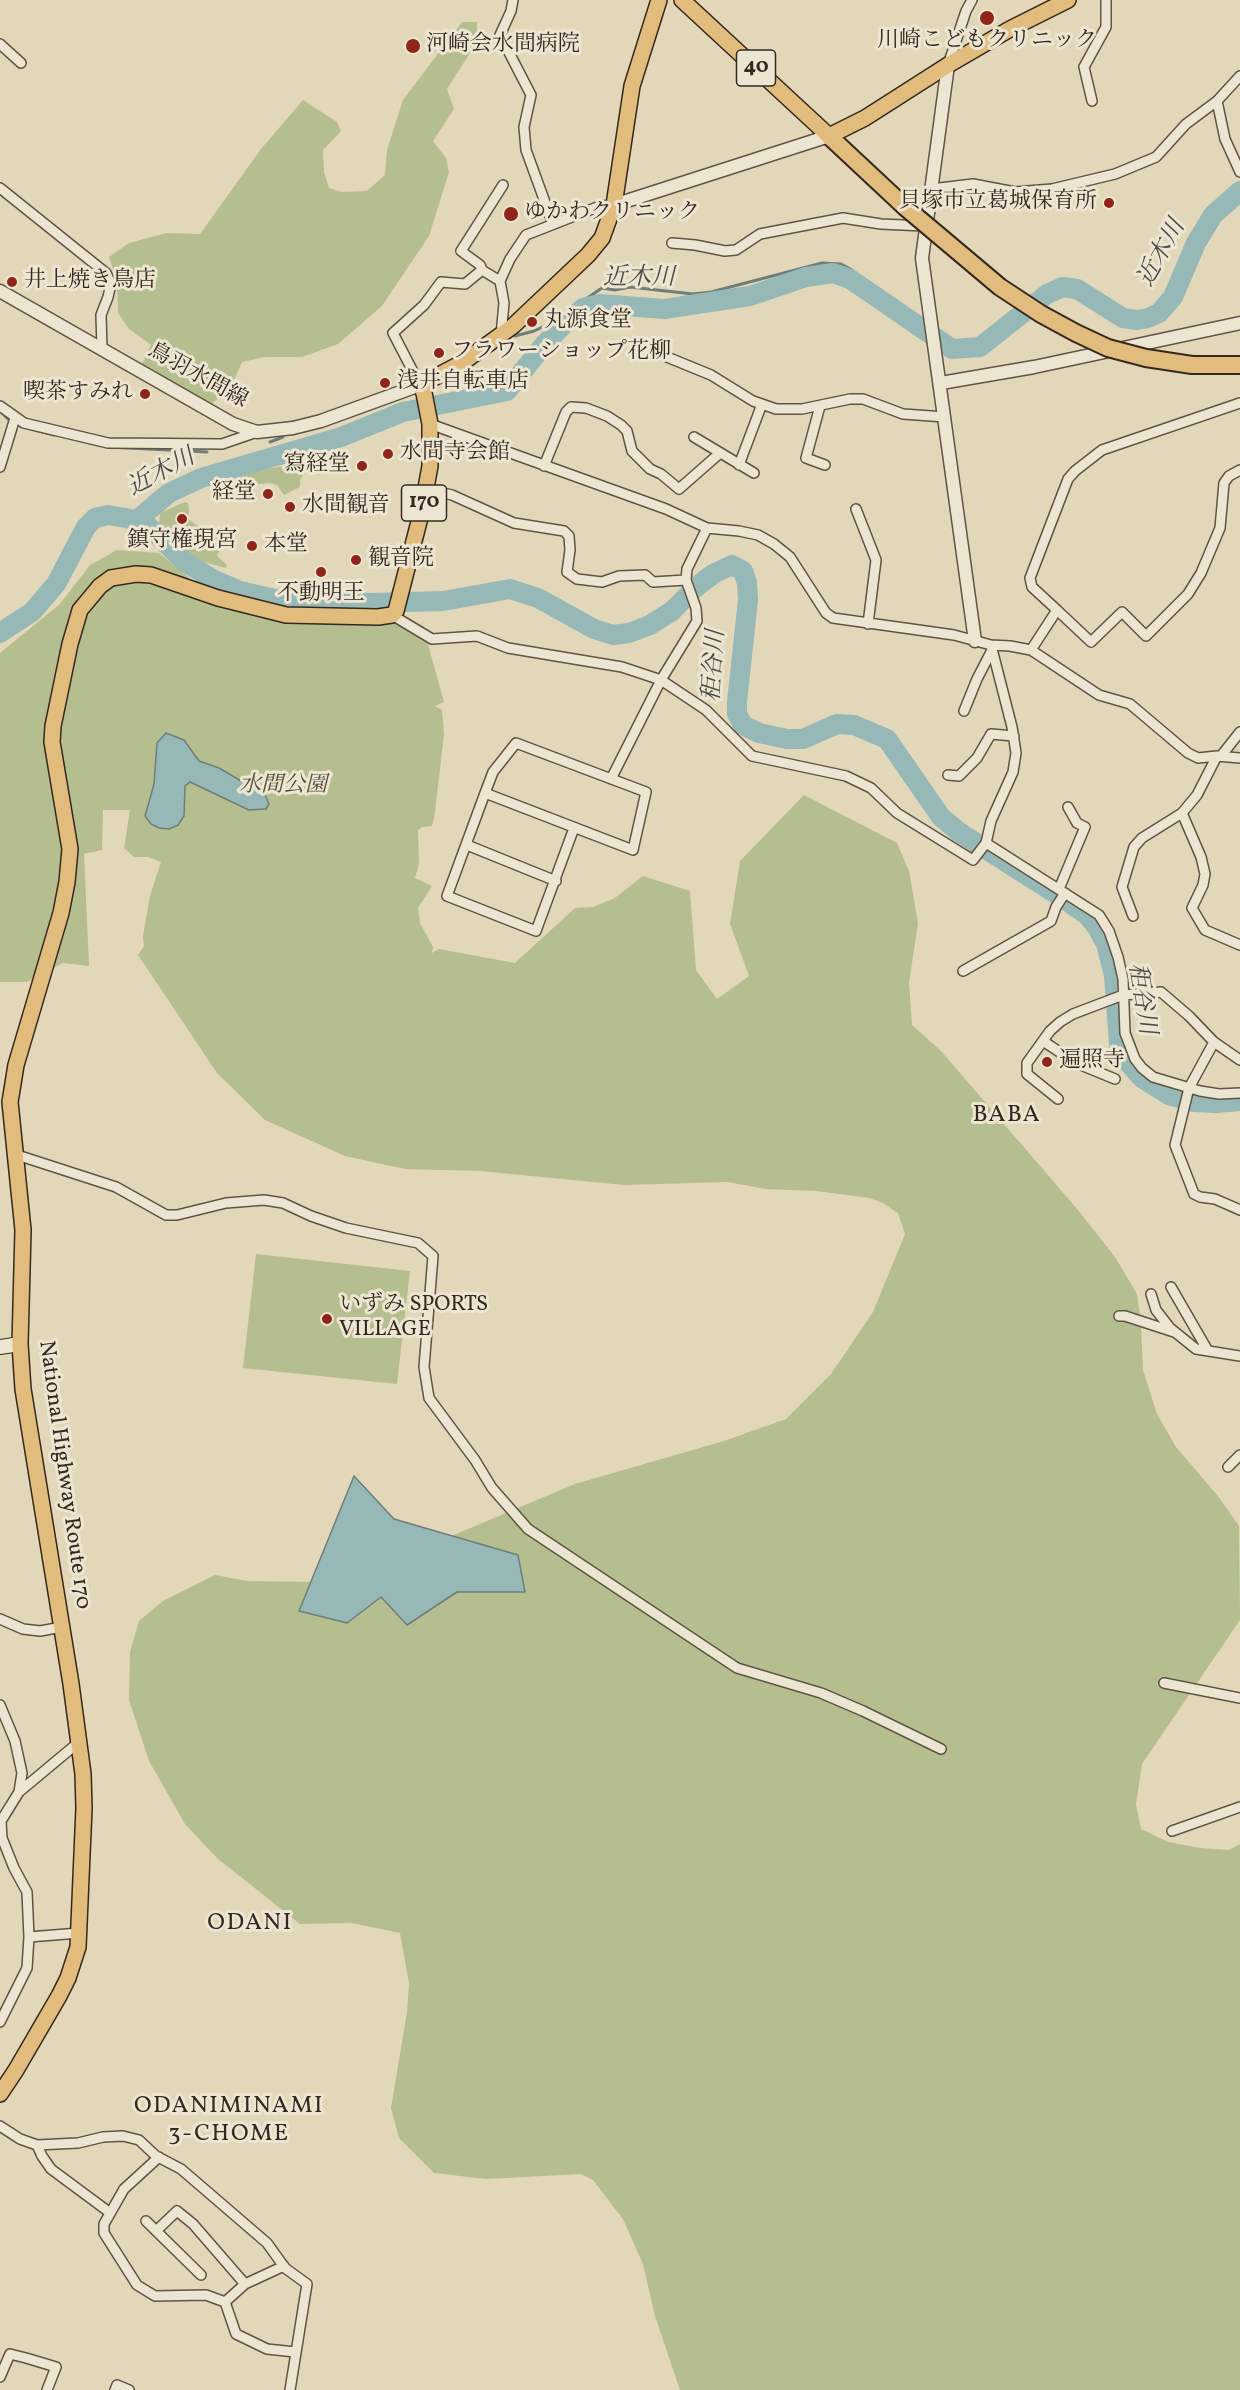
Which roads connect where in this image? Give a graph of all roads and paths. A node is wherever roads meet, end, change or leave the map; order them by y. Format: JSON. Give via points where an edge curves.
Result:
{"nodes":[{"id":1,"x":513,"y":0,"type":"edge"},
{"id":2,"x":659,"y":0,"type":"edge"},
{"id":3,"x":682,"y":0,"type":"edge"},
{"id":4,"x":972,"y":0,"type":"edge"},
{"id":5,"x":1068,"y":0,"type":"edge"},
{"id":6,"x":1106,"y":0,"type":"edge"},
{"id":7,"x":0,"y":44,"type":"edge"},
{"id":8,"x":21,"y":63,"type":"dead end"},
{"id":9,"x":948,"y":65,"type":"junction"},
{"id":10,"x":1240,"y":76,"type":"edge"},
{"id":11,"x":1092,"y":101,"type":"dead end"},
{"id":12,"x":1217,"y":101,"type":"junction"},
{"id":13,"x":829,"y":136,"type":"junction"},
{"id":14,"x":1240,"y":172,"type":"edge"},
{"id":15,"x":503,"y":185,"type":"dead end"},
{"id":16,"x":0,"y":188,"type":"edge"},
{"id":17,"x":931,"y":189,"type":"junction"},
{"id":18,"x":614,"y":205,"type":"junction"},
{"id":19,"x":553,"y":224,"type":"junction"},
{"id":20,"x":927,"y":226,"type":"junction"},
{"id":21,"x":672,"y":243,"type":"dead end"},
{"id":22,"x":482,"y":270,"type":"junction"},
{"id":23,"x":500,"y":281,"type":"junction"},
{"id":24,"x":0,"y":291,"type":"edge"},
{"id":25,"x":1240,"y":323,"type":"edge"},
{"id":26,"x":501,"y":335,"type":"junction"},
{"id":27,"x":102,"y":348,"type":"junction"},
{"id":28,"x":667,"y":357,"type":"dead end"},
{"id":29,"x":1240,"y":365,"type":"edge"},
{"id":30,"x":941,"y":383,"type":"junction"},
{"id":31,"x":422,"y":389,"type":"junction"},
{"id":32,"x":1240,"y":403,"type":"edge"},
{"id":33,"x":762,"y":404,"type":"junction"},
{"id":34,"x":0,"y":406,"type":"edge"},
{"id":35,"x":820,"y":406,"type":"junction"},
{"id":36,"x":945,"y":417,"type":"junction"},
{"id":37,"x":15,"y":418,"type":"junction"},
{"id":38,"x":430,"y":421,"type":"junction"},
{"id":39,"x":257,"y":432,"type":"junction"},
{"id":40,"x":694,"y":436,"type":"dead end"},
{"id":41,"x":720,"y":453,"type":"junction"},
{"id":42,"x":740,"y":465,"type":"junction"},
{"id":43,"x":825,"y":465,"type":"dead end"},
{"id":44,"x":544,"y":466,"type":"junction"},
{"id":45,"x":0,"y":467,"type":"edge"},
{"id":46,"x":1240,"y":470,"type":"edge"},
{"id":47,"x":754,"y":473,"type":"dead end"},
{"id":48,"x":426,"y":489,"type":"junction"},
{"id":49,"x":856,"y":509,"type":"dead end"},
{"id":50,"x":707,"y":528,"type":"junction"},
{"id":51,"x":686,"y":580,"type":"junction"},
{"id":52,"x":1058,"y":610,"type":"junction"},
{"id":53,"x":394,"y":613,"type":"junction"},
{"id":54,"x":868,"y":624,"type":"junction"},
{"id":55,"x":975,"y":641,"type":"junction"},
{"id":56,"x":992,"y":648,"type":"junction"},
{"id":57,"x":1031,"y":650,"type":"junction"},
{"id":58,"x":661,"y":680,"type":"junction"},
{"id":59,"x":964,"y":711,"type":"dead end"},
{"id":60,"x":1240,"y":732,"type":"edge"},
{"id":61,"x":1014,"y":736,"type":"junction"},
{"id":62,"x":1219,"y":756,"type":"junction"},
{"id":63,"x":1240,"y":758,"type":"edge"},
{"id":64,"x":948,"y":775,"type":"dead end"},
{"id":65,"x":611,"y":779,"type":"junction"},
{"id":66,"x":485,"y":793,"type":"junction"},
{"id":67,"x":1068,"y":807,"type":"dead end"},
{"id":68,"x":1182,"y":813,"type":"junction"},
{"id":69,"x":574,"y":828,"type":"junction"},
{"id":70,"x":986,"y":843,"type":"junction"},
{"id":71,"x":467,"y":845,"type":"junction"},
{"id":72,"x":556,"y":881,"type":"junction"},
{"id":73,"x":1062,"y":891,"type":"junction"},
{"id":74,"x":1133,"y":915,"type":"dead end"},
{"id":75,"x":1240,"y":945,"type":"edge"},
{"id":76,"x":963,"y":971,"type":"dead end"},
{"id":77,"x":1122,"y":996,"type":"junction"},
{"id":78,"x":1043,"y":1041,"type":"junction"},
{"id":79,"x":1214,"y":1042,"type":"junction"},
{"id":80,"x":1240,"y":1060,"type":"edge"},
{"id":81,"x":1115,"y":1079,"type":"dead end"},
{"id":82,"x":1189,"y":1088,"type":"junction"},
{"id":83,"x":1240,"y":1093,"type":"edge"},
{"id":84,"x":1058,"y":1099,"type":"dead end"},
{"id":85,"x":5,"y":1104,"type":"edge"},
{"id":86,"x":14,"y":1154,"type":"junction"},
{"id":87,"x":1240,"y":1210,"type":"edge"},
{"id":88,"x":1172,"y":1287,"type":"dead end"},
{"id":89,"x":1151,"y":1294,"type":"dead end"},
{"id":90,"x":1119,"y":1316,"type":"dead end"},
{"id":91,"x":1175,"y":1333,"type":"junction"},
{"id":92,"x":20,"y":1344,"type":"junction"},
{"id":93,"x":0,"y":1347,"type":"edge"},
{"id":94,"x":1208,"y":1351,"type":"junction"},
{"id":95,"x":1240,"y":1356,"type":"edge"},
{"id":96,"x":1240,"y":1455,"type":"edge"},
{"id":97,"x":1228,"y":1467,"type":"dead end"},
{"id":98,"x":0,"y":1619,"type":"edge"},
{"id":99,"x":62,"y":1627,"type":"junction"},
{"id":100,"x":1164,"y":1683,"type":"dead end"},
{"id":101,"x":1240,"y":1698,"type":"edge"},
{"id":102,"x":0,"y":1705,"type":"edge"},
{"id":103,"x":79,"y":1742,"type":"junction"},
{"id":104,"x":941,"y":1749,"type":"dead end"},
{"id":105,"x":19,"y":1792,"type":"junction"},
{"id":106,"x":1240,"y":1807,"type":"edge"},
{"id":107,"x":1172,"y":1831,"type":"dead end"},
{"id":108,"x":5,"y":1858,"type":"edge"},
{"id":109,"x":79,"y":1933,"type":"junction"},
{"id":110,"x":29,"y":1937,"type":"junction"},
{"id":111,"x":0,"y":2022,"type":"edge"},
{"id":112,"x":0,"y":2094,"type":"edge"},
{"id":113,"x":0,"y":2126,"type":"edge"},
{"id":114,"x":38,"y":2145,"type":"junction"},
{"id":115,"x":159,"y":2157,"type":"junction"},
{"id":116,"x":109,"y":2212,"type":"junction"},
{"id":117,"x":146,"y":2221,"type":"dead end"},
{"id":118,"x":156,"y":2231,"type":"junction"},
{"id":119,"x":284,"y":2266,"type":"junction"},
{"id":120,"x":201,"y":2275,"type":"dead end"},
{"id":121,"x":245,"y":2284,"type":"junction"},
{"id":122,"x":225,"y":2302,"type":"junction"},
{"id":123,"x":295,"y":2352,"type":"junction"},
{"id":124,"x":0,"y":2376,"type":"edge"},
{"id":125,"x":47,"y":2390,"type":"edge"},
{"id":126,"x":115,"y":2390,"type":"edge"},
{"id":127,"x":129,"y":2390,"type":"edge"},
{"id":128,"x":290,"y":2390,"type":"edge"}],
"edges":[{"from":1,"to":19,"type":"street","via":[[500,35],[531,95],[524,127],[526,150]]},
{"from":2,"to":18,"type":"main road","via":[[632,86]]},
{"from":3,"to":13,"type":"main road","number":"40"},
{"from":4,"to":9,"type":"street"},
{"from":5,"to":9,"type":"main road"},
{"from":6,"to":11,"type":"street","via":[[1106,27],[1084,67]]},
{"from":7,"to":8,"type":"street"},
{"from":9,"to":13,"type":"main road","via":[[866,118]]},
{"from":9,"to":17,"type":"street"},
{"from":10,"to":12,"type":"street"},
{"from":12,"to":14,"type":"street","via":[[1225,139]]},
{"from":12,"to":17,"type":"street","via":[[1186,124],[1156,157],[1114,174],[1052,189],[1015,192],[973,184]]},
{"from":13,"to":18,"type":"street"},
{"from":13,"to":29,"type":"highway","bridge":true,"via":[[1000,287],[1041,314],[1108,348],[1146,358],[1192,365]]},
{"from":15,"to":22,"type":"street","via":[[461,251]]},
{"from":16,"to":27,"type":"street","via":[[106,273],[111,284],[101,315]]},
{"from":17,"to":20,"type":"street"},
{"from":18,"to":19,"type":"street","via":[[600,206]]},
{"from":18,"to":26,"type":"main road","via":[[597,246]]},
{"from":19,"to":23,"type":"street","via":[[526,235]]},
{"from":20,"to":21,"type":"street","via":[[843,218],[760,234],[736,250]]},
{"from":20,"to":30,"type":"street","via":[[922,258]]},
{"from":22,"to":23,"type":"street"},
{"from":22,"to":31,"type":"street","via":[[465,284],[441,282],[424,305],[393,333]]},
{"from":23,"to":26,"type":"street","via":[[504,303]]},
{"from":24,"to":27,"type":"street","name":"鳥羽水間線"},
{"from":25,"to":30,"type":"street"},
{"from":26,"to":31,"type":"main road"},
{"from":27,"to":39,"type":"street","name":"鳥羽水間線","via":[[233,424]]},
{"from":28,"to":33,"type":"street","via":[[711,375]]},
{"from":30,"to":36,"type":"street"},
{"from":31,"to":38,"type":"main road","number":"170"},
{"from":31,"to":39,"type":"street","name":"鳥羽水間線","via":[[321,421]]},
{"from":32,"to":52,"type":"street","via":[[1102,450],[1074,471],[1030,578],[1032,587]]},
{"from":33,"to":35,"type":"street","via":[[776,409]]},
{"from":33,"to":42,"type":"street"},
{"from":34,"to":37,"type":"street"},
{"from":35,"to":36,"type":"street","via":[[863,399],[903,414]]},
{"from":35,"to":43,"type":"street","via":[[806,458]]},
{"from":36,"to":55,"type":"street"},
{"from":37,"to":39,"type":"street","via":[[108,443],[222,444]]},
{"from":37,"to":45,"type":"street"},
{"from":38,"to":44,"type":"street"},
{"from":38,"to":48,"type":"main road","number":"170"},
{"from":40,"to":41,"type":"street"},
{"from":41,"to":42,"type":"street"},
{"from":41,"to":44,"type":"street","via":[[679,489],[632,451],[627,431],[608,416],[571,407]]},
{"from":42,"to":47,"type":"street"},
{"from":44,"to":50,"type":"street","via":[[666,509]]},
{"from":46,"to":52,"type":"street","via":[[1224,483],[1220,528],[1201,573],[1188,594],[1146,636],[1122,612],[1091,642]]},
{"from":48,"to":51,"type":"street","via":[[452,495],[514,523],[564,531],[569,536],[567,572],[578,579],[602,582],[619,576],[645,575],[653,582]]},
{"from":48,"to":53,"type":"main road","number":"170"},
{"from":49,"to":54,"type":"street","via":[[876,560]]},
{"from":50,"to":51,"type":"street","via":[[687,569]]},
{"from":50,"to":54,"type":"street","via":[[758,535],[774,544],[790,557],[826,613],[833,618]]},
{"from":51,"to":58,"type":"street","via":[[697,621]]},
{"from":52,"to":57,"type":"street"},
{"from":53,"to":58,"type":"street","via":[[432,639],[477,636],[508,648],[622,667]]},
{"from":53,"to":85,"type":"main road","name":"National Highway Route 170","via":[[349,618],[286,615],[152,575],[136,574],[111,578],[88,598],[80,610],[70,644],[53,726],[52,742],[70,849],[68,882]]},
{"from":54,"to":55,"type":"street"},
{"from":55,"to":56,"type":"street"},
{"from":56,"to":57,"type":"street"},
{"from":56,"to":59,"type":"street"},
{"from":56,"to":61,"type":"street"},
{"from":57,"to":62,"type":"street","via":[[1099,695],[1130,704],[1188,753],[1198,758]]},
{"from":58,"to":65,"type":"street"},
{"from":58,"to":70,"type":"street","via":[[706,710],[752,756],[846,776],[871,788],[897,813],[973,860]]},
{"from":60,"to":62,"type":"street"},
{"from":61,"to":64,"type":"street","via":[[991,734],[977,758],[958,776]]},
{"from":61,"to":70,"type":"street","via":[[1012,772]]},
{"from":62,"to":63,"type":"street"},
{"from":62,"to":68,"type":"street"},
{"from":65,"to":66,"type":"street","via":[[516,743],[493,772]]},
{"from":65,"to":69,"type":"street","via":[[646,792],[633,850]]},
{"from":66,"to":69,"type":"street"},
{"from":66,"to":71,"type":"street"},
{"from":67,"to":73,"type":"street","via":[[1077,823],[1085,827]]},
{"from":68,"to":74,"type":"street","via":[[1134,847],[1122,887]]},
{"from":68,"to":75,"type":"street","via":[[1205,874],[1192,908],[1205,930]]},
{"from":69,"to":72,"type":"street"},
{"from":70,"to":73,"type":"street"},
{"from":71,"to":72,"type":"street"},
{"from":71,"to":72,"type":"street","via":[[447,896],[536,931]]},
{"from":73,"to":76,"type":"street","via":[[1051,921]]},
{"from":73,"to":77,"type":"street","via":[[1099,915],[1109,931],[1123,979]]},
{"from":77,"to":78,"type":"street","via":[[1073,1014],[1050,1030]]},
{"from":77,"to":79,"type":"street","via":[[1161,992]]},
{"from":77,"to":82,"type":"street","via":[[1125,1033],[1135,1059],[1153,1077]]},
{"from":78,"to":81,"type":"street","via":[[1076,1063]]},
{"from":78,"to":84,"type":"street","via":[[1027,1063],[1027,1074]]},
{"from":79,"to":80,"type":"street"},
{"from":79,"to":82,"type":"street"},
{"from":82,"to":83,"type":"street","via":[[1219,1094]]},
{"from":82,"to":87,"type":"street","via":[[1175,1145],[1194,1194]]},
{"from":85,"to":86,"type":"main road","name":"National Highway Route 170"},
{"from":86,"to":92,"type":"main road","name":"National Highway Route 170","via":[[22,1230]]},
{"from":86,"to":104,"type":"street","via":[[116,1187],[166,1215],[264,1200],[283,1203],[346,1228],[418,1243],[433,1256],[424,1367],[429,1398],[492,1488],[528,1529],[737,1668],[821,1693]]},
{"from":88,"to":94,"type":"street"},
{"from":89,"to":91,"type":"street","via":[[1156,1310]]},
{"from":90,"to":91,"type":"street"},
{"from":91,"to":94,"type":"street","via":[[1196,1349]]},
{"from":92,"to":93,"type":"main road"},
{"from":92,"to":99,"type":"main road","name":"National Highway Route 170"},
{"from":94,"to":95,"type":"street"},
{"from":96,"to":97,"type":"street"},
{"from":98,"to":99,"type":"street","via":[[23,1629]]},
{"from":99,"to":103,"type":"main road","name":"National Highway Route 170"},
{"from":100,"to":101,"type":"street"},
{"from":102,"to":105,"type":"street","via":[[15,1741],[22,1773]]},
{"from":103,"to":105,"type":"street"},
{"from":103,"to":109,"type":"main road","name":"National Highway Route 170","via":[[84,1808]]},
{"from":105,"to":108,"type":"street","via":[[1,1821]]},
{"from":106,"to":107,"type":"street"},
{"from":108,"to":110,"type":"street","via":[[27,1892]]},
{"from":109,"to":110,"type":"street"},
{"from":109,"to":112,"type":"main road","name":"National Highway Route 170","via":[[68,1978]]},
{"from":110,"to":111,"type":"street","via":[[27,1968]]},
{"from":113,"to":114,"type":"street"},
{"from":114,"to":115,"type":"street","via":[[123,2136],[139,2140]]},
{"from":114,"to":116,"type":"street","via":[[51,2169]]},
{"from":115,"to":116,"type":"street","via":[[124,2188]]},
{"from":115,"to":119,"type":"street","via":[[181,2169],[267,2243]]},
{"from":116,"to":122,"type":"street","via":[[104,2233],[137,2285],[155,2296],[206,2295]]},
{"from":117,"to":118,"type":"street"},
{"from":118,"to":120,"type":"street"},
{"from":118,"to":121,"type":"street","via":[[177,2211]]},
{"from":119,"to":121,"type":"street"},
{"from":119,"to":123,"type":"street","via":[[306,2284]]},
{"from":121,"to":122,"type":"street"},
{"from":122,"to":123,"type":"street","via":[[236,2334],[267,2349]]},
{"from":123,"to":128,"type":"street"},
{"from":124,"to":125,"type":"street","via":[[10,2354],[56,2367]]},
{"from":126,"to":127,"type":"street","via":[[117,2385]]}]}
